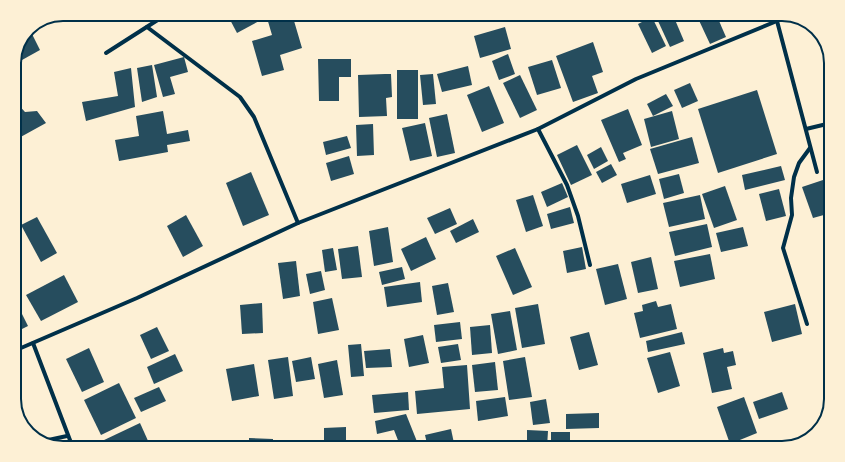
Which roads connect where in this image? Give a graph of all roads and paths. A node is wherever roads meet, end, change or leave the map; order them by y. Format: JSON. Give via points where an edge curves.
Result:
{"nodes":[{"id":1,"x":157,"y":21,"type":"edge"},
{"id":2,"x":777,"y":21,"type":"joint"},
{"id":3,"x":148,"y":27,"type":"junction"},
{"id":4,"x":106,"y":53,"type":"dead end"},
{"id":5,"x":824,"y":125,"type":"edge"},
{"id":6,"x":538,"y":129,"type":"junction"},
{"id":7,"x":806,"y":129,"type":"junction"},
{"id":8,"x":810,"y":148,"type":"junction"},
{"id":9,"x":817,"y":172,"type":"dead end"},
{"id":10,"x":298,"y":223,"type":"junction"},
{"id":11,"x":590,"y":264,"type":"dead end"},
{"id":12,"x":807,"y":324,"type":"dead end"},
{"id":13,"x":33,"y":343,"type":"junction"},
{"id":14,"x":21,"y":348,"type":"edge"},
{"id":15,"x":67,"y":436,"type":"junction"},
{"id":16,"x":51,"y":440,"type":"edge"},
{"id":17,"x":70,"y":441,"type":"edge"}],
"edges":[{"from":1,"to":3,"type":"street"},
{"from":2,"to":6,"type":"street","via":[[636,79]]},
{"from":2,"to":7,"type":"street"},
{"from":3,"to":4,"type":"street"},
{"from":3,"to":10,"type":"street","via":[[248,105]]},
{"from":5,"to":7,"type":"street"},
{"from":6,"to":10,"type":"street"},
{"from":6,"to":11,"type":"street","via":[[567,185]]},
{"from":7,"to":8,"type":"street"},
{"from":8,"to":9,"type":"street"},
{"from":8,"to":12,"type":"street","via":[[799,163],[794,177],[792,215],[783,248]]},
{"from":10,"to":13,"type":"street"},
{"from":13,"to":14,"type":"street"},
{"from":13,"to":15,"type":"street"},
{"from":15,"to":16,"type":"street"},
{"from":15,"to":17,"type":"street"}]}
